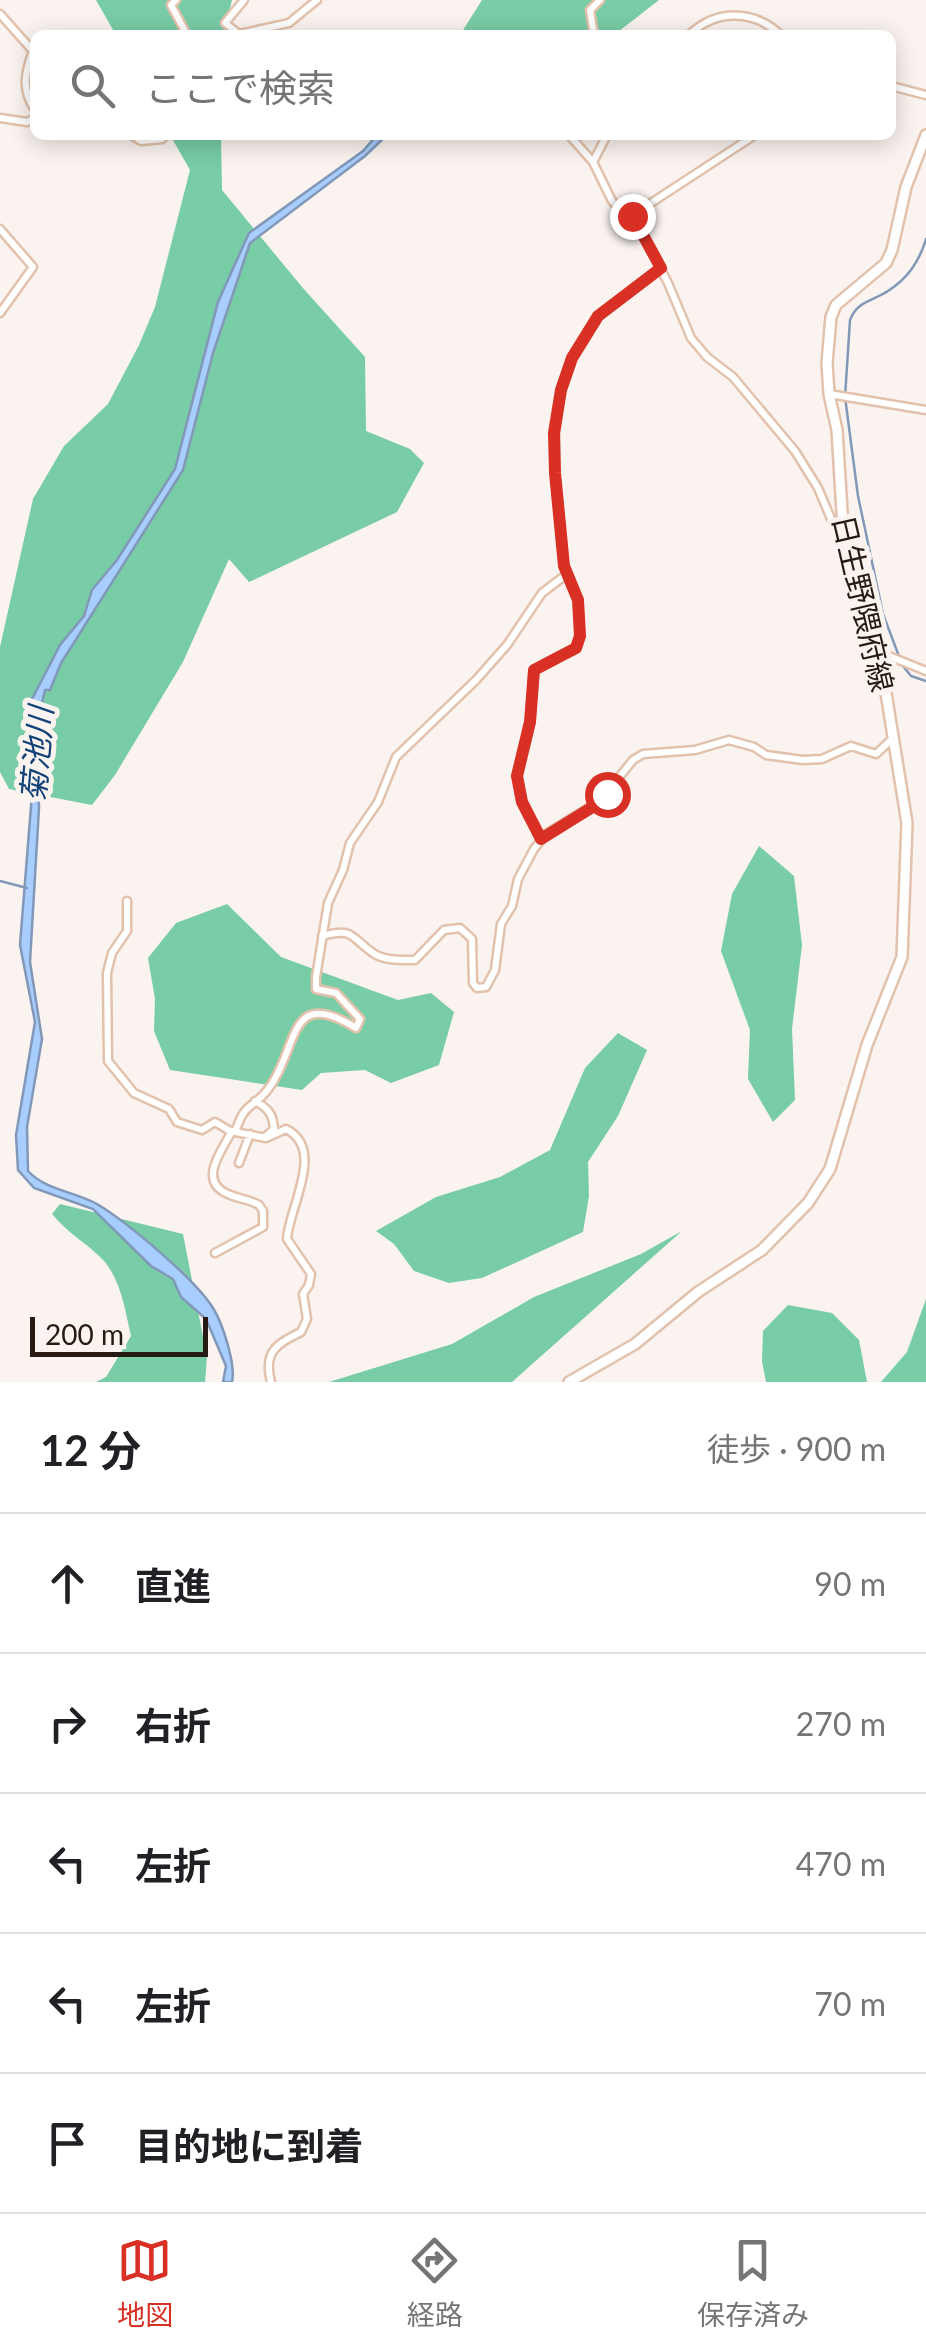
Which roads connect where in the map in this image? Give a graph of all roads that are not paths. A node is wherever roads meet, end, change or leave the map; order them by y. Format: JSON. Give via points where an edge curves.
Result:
{"nodes":[{"id":1,"x":176,"y":0,"type":"edge"},
{"id":2,"x":244,"y":0,"type":"edge"},
{"id":3,"x":317,"y":0,"type":"edge"},
{"id":4,"x":600,"y":0,"type":"edge"},
{"id":5,"x":0,"y":14,"type":"edge"},
{"id":6,"x":184,"y":30,"type":"edge"},
{"id":7,"x":234,"y":30,"type":"edge"},
{"id":8,"x":257,"y":30,"type":"edge"},
{"id":9,"x":593,"y":30,"type":"edge"},
{"id":10,"x":695,"y":30,"type":"edge"},
{"id":11,"x":774,"y":30,"type":"edge"},
{"id":12,"x":30,"y":48,"type":"edge"},
{"id":13,"x":30,"y":61,"type":"edge"},
{"id":14,"x":896,"y":87,"type":"edge"},
{"id":15,"x":926,"y":95,"type":"edge"},
{"id":16,"x":30,"y":100,"type":"edge"},
{"id":17,"x":0,"y":118,"type":"edge"},
{"id":18,"x":30,"y":120,"type":"edge"},
{"id":19,"x":926,"y":135,"type":"edge"},
{"id":20,"x":573,"y":140,"type":"edge"},
{"id":21,"x":605,"y":140,"type":"edge"},
{"id":22,"x":746,"y":140,"type":"edge"},
{"id":23,"x":593,"y":162,"type":"junction"},
{"id":24,"x":628,"y":218,"type":"junction"},
{"id":25,"x":0,"y":229,"type":"edge"},
{"id":26,"x":661,"y":268,"type":"junction"},
{"id":27,"x":0,"y":312,"type":"edge"},
{"id":28,"x":829,"y":394,"type":"junction"},
{"id":29,"x":926,"y":410,"type":"edge"},
{"id":30,"x":847,"y":540,"type":"junction"},
{"id":31,"x":567,"y":574,"type":"junction"},
{"id":32,"x":879,"y":652,"type":"junction"},
{"id":33,"x":926,"y":671,"type":"edge"},
{"id":34,"x":892,"y":739,"type":"junction"},
{"id":35,"x":541,"y":839,"type":"junction"},
{"id":36,"x":126,"y":901,"type":"dead end"},
{"id":37,"x":322,"y":936,"type":"junction"},
{"id":38,"x":255,"y":1101,"type":"junction"},
{"id":39,"x":234,"y":1130,"type":"junction"},
{"id":40,"x":250,"y":1134,"type":"junction"},
{"id":41,"x":264,"y":1138,"type":"junction"},
{"id":42,"x":239,"y":1163,"type":"dead end"},
{"id":43,"x":214,"y":1253,"type":"dead end"},
{"id":44,"x":271,"y":1382,"type":"edge"},
{"id":45,"x":569,"y":1382,"type":"edge"}],
"edges":[{"from":1,"to":6,"type":"street","via":[[170,4]]},
{"from":2,"to":7,"type":"street","via":[[226,23]]},
{"from":3,"to":8,"type":"street","via":[[289,23]]},
{"from":4,"to":9,"type":"street","via":[[590,10]]},
{"from":5,"to":12,"type":"street"},
{"from":10,"to":11,"type":"street","via":[[704,20],[732,15]]},
{"from":13,"to":16,"type":"street"},
{"from":14,"to":15,"type":"street"},
{"from":17,"to":18,"type":"street"},
{"from":19,"to":28,"type":"main road","name":"日生野隈府線","via":[[886,263],[846,293],[831,317]]},
{"from":20,"to":23,"type":"street"},
{"from":21,"to":23,"type":"street"},
{"from":22,"to":24,"type":"street"},
{"from":23,"to":24,"type":"street"},
{"from":24,"to":26,"type":"street"},
{"from":25,"to":27,"type":"street","via":[[33,267]]},
{"from":26,"to":30,"type":"street","via":[[691,338],[796,451]]},
{"from":26,"to":31,"type":"street","via":[[598,316],[561,390],[555,473]]},
{"from":28,"to":29,"type":"street"},
{"from":28,"to":30,"type":"main road","name":"日生野隈府線"},
{"from":30,"to":32,"type":"main road","name":"日生野隈府線"},
{"from":31,"to":35,"type":"street","via":[[578,600],[580,636],[576,648],[534,670],[517,776]]},
{"from":31,"to":37,"type":"street","via":[[542,593],[476,680],[396,758],[378,802],[350,843]]},
{"from":32,"to":33,"type":"street"},
{"from":32,"to":34,"type":"main road","name":"日生野隈府線"},
{"from":34,"to":35,"type":"street","via":[[876,754],[851,746],[822,759],[766,755],[728,740],[643,754],[600,801]]},
{"from":34,"to":45,"type":"main road","name":"日生野隈府線","via":[[907,823],[902,957],[830,1169],[808,1203],[762,1250],[635,1344]]},
{"from":35,"to":37,"type":"street","via":[[501,924],[486,988],[473,984],[472,939],[460,928],[444,930],[415,960],[373,954],[342,930]]},
{"from":36,"to":39,"type":"street","via":[[127,931],[107,973],[108,1061],[134,1093],[169,1109],[177,1122],[202,1130],[215,1122]]},
{"from":37,"to":38,"type":"street","via":[[316,989],[336,992],[360,1019],[356,1028],[330,1013],[308,1016],[267,1092]]},
{"from":38,"to":39,"type":"street"},
{"from":38,"to":41,"type":"street","via":[[274,1122]]},
{"from":39,"to":40,"type":"street"},
{"from":39,"to":43,"type":"street","via":[[213,1178],[221,1191],[254,1202],[263,1212],[263,1227]]},
{"from":40,"to":41,"type":"street"},
{"from":40,"to":42,"type":"street"},
{"from":41,"to":44,"type":"street","via":[[286,1129],[302,1141],[306,1153],[286,1240],[312,1278],[303,1294],[305,1327],[270,1352]]}]}
